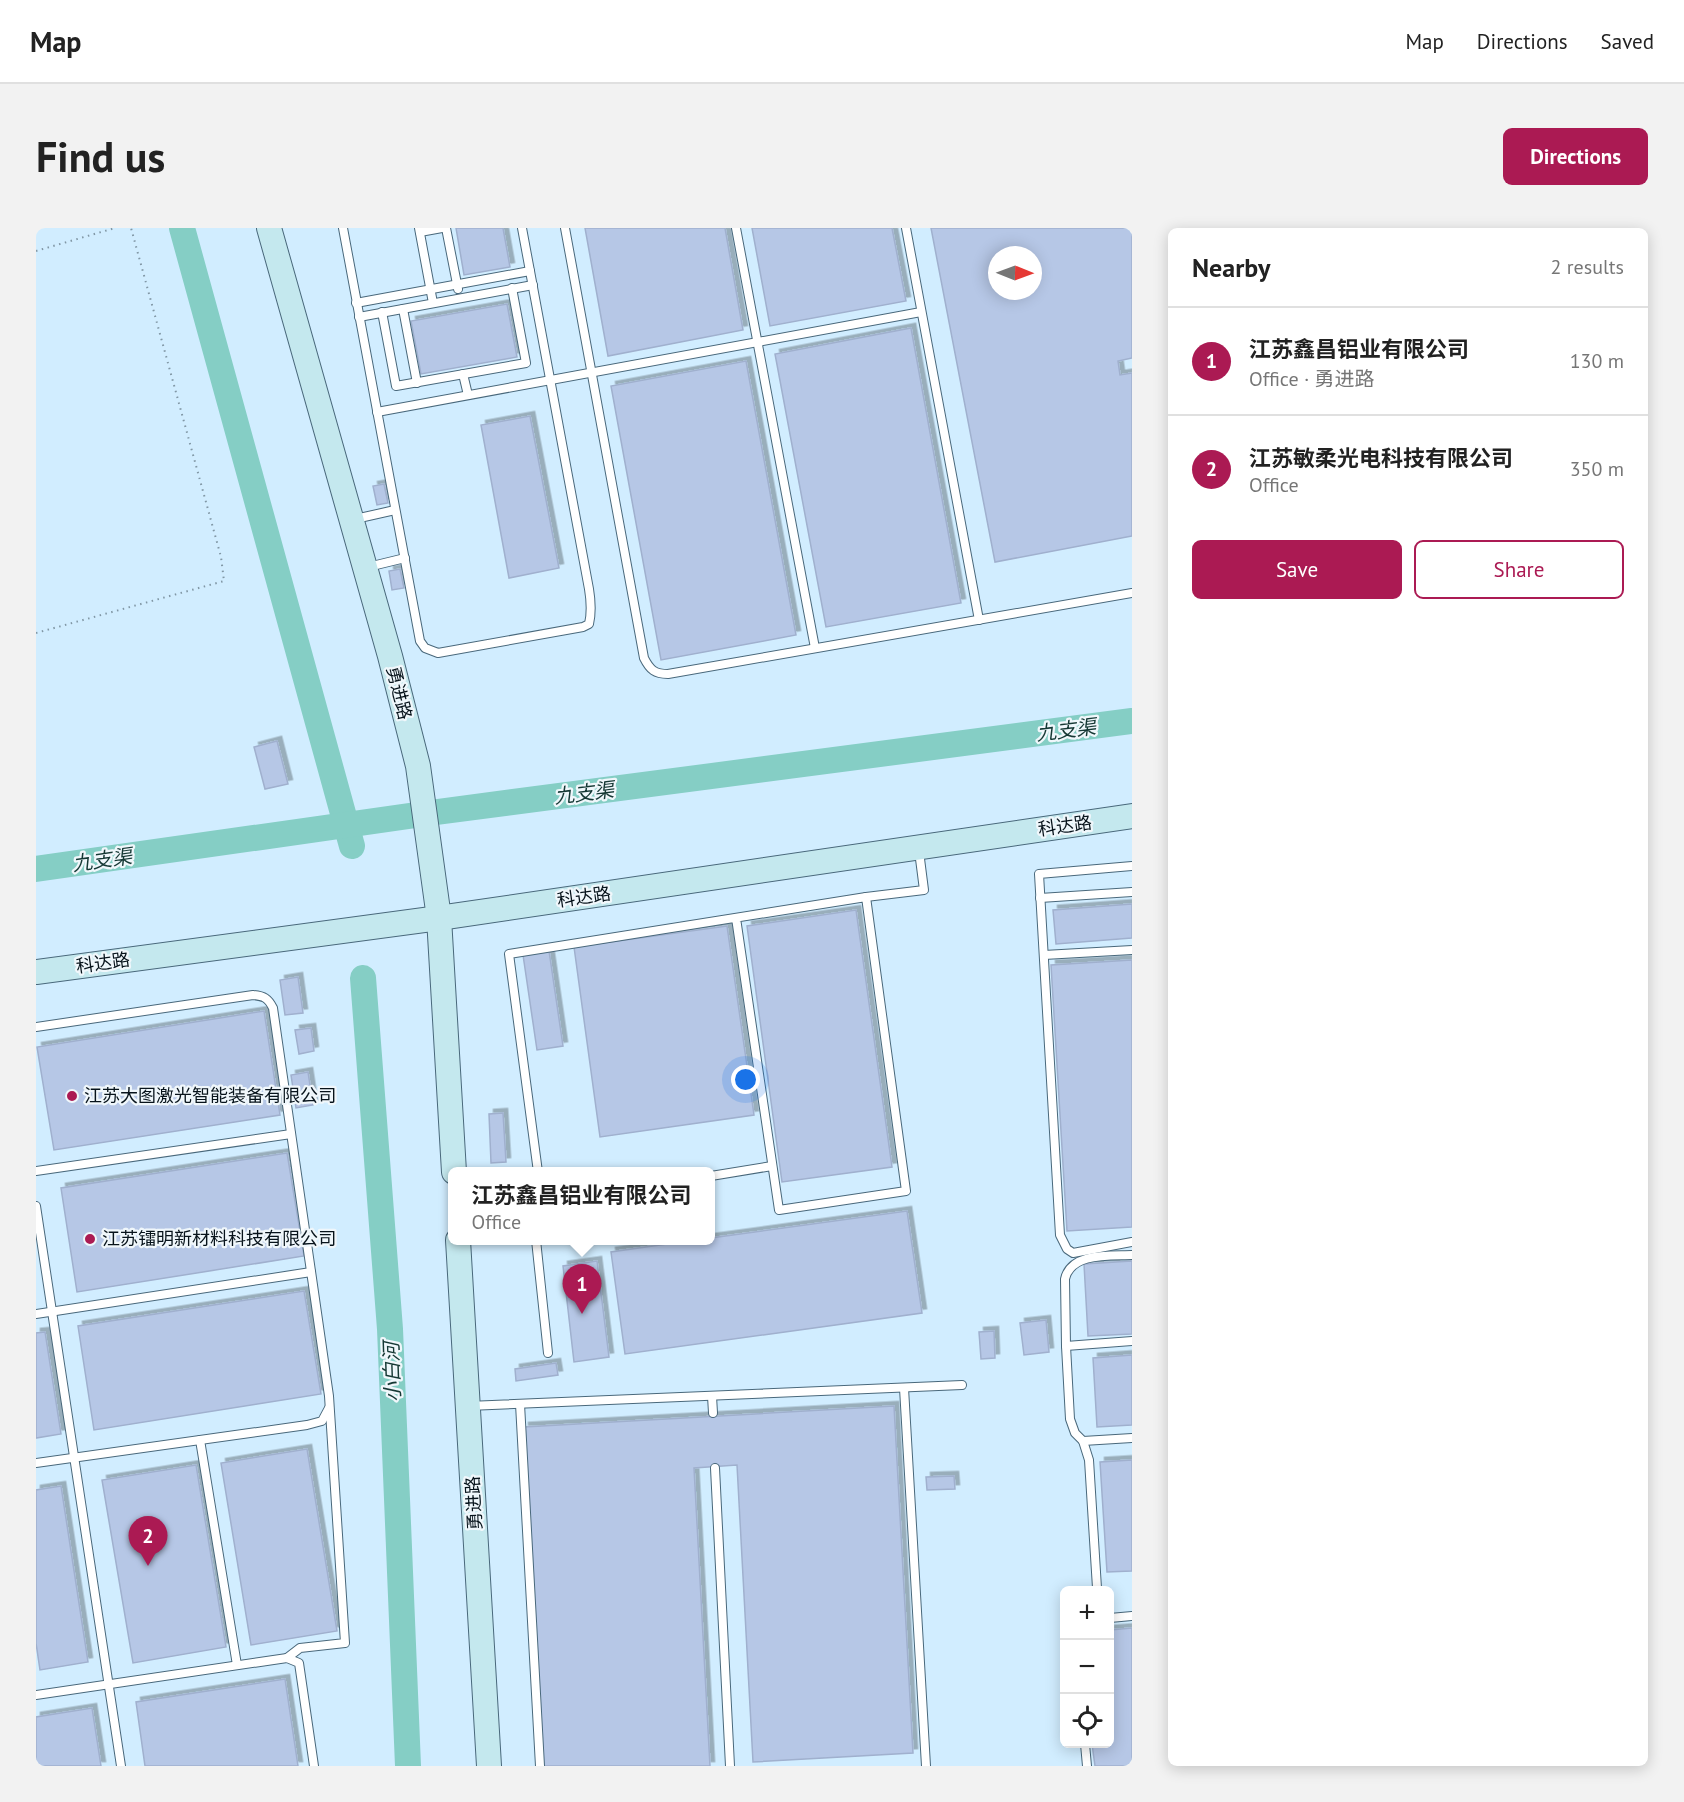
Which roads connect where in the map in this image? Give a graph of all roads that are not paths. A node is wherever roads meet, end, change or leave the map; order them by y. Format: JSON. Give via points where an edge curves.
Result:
{"nodes":[{"id":1,"x":269,"y":228,"type":"edge"},
{"id":2,"x":343,"y":228,"type":"edge"},
{"id":3,"x":444,"y":228,"type":"edge"},
{"id":4,"x":522,"y":228,"type":"edge"},
{"id":5,"x":565,"y":228,"type":"edge"},
{"id":6,"x":736,"y":228,"type":"edge"},
{"id":7,"x":906,"y":228,"type":"edge"},
{"id":8,"x":419,"y":230,"type":"edge"},
{"id":9,"x":530,"y":271,"type":"junction"},
{"id":10,"x":457,"y":284,"type":"junction"},
{"id":11,"x":532,"y":285,"type":"junction"},
{"id":12,"x":512,"y":288,"type":"junction"},
{"id":13,"x":431,"y":289,"type":"junction"},
{"id":14,"x":459,"y":298,"type":"junction"},
{"id":15,"x":356,"y":303,"type":"junction"},
{"id":16,"x":433,"y":303,"type":"junction"},
{"id":17,"x":403,"y":309,"type":"junction"},
{"id":18,"x":382,"y":312,"type":"junction"},
{"id":19,"x":921,"y":312,"type":"junction"},
{"id":20,"x":359,"y":317,"type":"junction"},
{"id":21,"x":757,"y":342,"type":"junction"},
{"id":22,"x":591,"y":372,"type":"junction"},
{"id":23,"x":463,"y":374,"type":"junction"},
{"id":24,"x":550,"y":380,"type":"junction"},
{"id":25,"x":417,"y":383,"type":"junction"},
{"id":26,"x":468,"y":395,"type":"junction"},
{"id":27,"x":377,"y":412,"type":"junction"},
{"id":28,"x":396,"y":510,"type":"junction"},
{"id":29,"x":351,"y":520,"type":"junction"},
{"id":30,"x":405,"y":558,"type":"junction"},
{"id":31,"x":365,"y":568,"type":"junction"},
{"id":32,"x":1132,"y":593,"type":"edge"},
{"id":33,"x":979,"y":620,"type":"junction"},
{"id":34,"x":814,"y":648,"type":"junction"},
{"id":35,"x":1132,"y":816,"type":"edge"},
{"id":36,"x":918,"y":848,"type":"junction"},
{"id":37,"x":1132,"y":866,"type":"edge"},
{"id":38,"x":1132,"y":892,"type":"edge"},
{"id":39,"x":866,"y":897,"type":"junction"},
{"id":40,"x":1040,"y":898,"type":"junction"},
{"id":41,"x":439,"y":918,"type":"junction"},
{"id":42,"x":736,"y":918,"type":"junction"},
{"id":43,"x":1132,"y":950,"type":"edge"},
{"id":44,"x":1044,"y":956,"type":"junction"},
{"id":45,"x":36,"y":972,"type":"edge"},
{"id":46,"x":36,"y":1027,"type":"edge"},
{"id":47,"x":291,"y":1134,"type":"junction"},
{"id":48,"x":772,"y":1166,"type":"junction"},
{"id":49,"x":454,"y":1167,"type":"edge"},
{"id":50,"x":537,"y":1167,"type":"edge"},
{"id":51,"x":36,"y":1171,"type":"edge"},
{"id":52,"x":715,"y":1175,"type":"edge"},
{"id":53,"x":36,"y":1206,"type":"edge"},
{"id":54,"x":1132,"y":1242,"type":"edge"},
{"id":55,"x":458,"y":1245,"type":"edge"},
{"id":56,"x":537,"y":1245,"type":"edge"},
{"id":57,"x":1132,"y":1255,"type":"edge"},
{"id":58,"x":311,"y":1272,"type":"junction"},
{"id":59,"x":52,"y":1311,"type":"junction"},
{"id":60,"x":36,"y":1314,"type":"edge"},
{"id":61,"x":1132,"y":1341,"type":"edge"},
{"id":62,"x":1066,"y":1346,"type":"junction"},
{"id":63,"x":548,"y":1353,"type":"dead end"},
{"id":64,"x":962,"y":1385,"type":"dead end"},
{"id":65,"x":904,"y":1388,"type":"junction"},
{"id":66,"x":712,"y":1396,"type":"junction"},
{"id":67,"x":520,"y":1404,"type":"junction"},
{"id":68,"x":468,"y":1406,"type":"junction"},
{"id":69,"x":329,"y":1407,"type":"junction"},
{"id":70,"x":713,"y":1413,"type":"dead end"},
{"id":71,"x":1132,"y":1438,"type":"edge"},
{"id":72,"x":200,"y":1440,"type":"junction"},
{"id":73,"x":1083,"y":1441,"type":"junction"},
{"id":74,"x":74,"y":1458,"type":"junction"},
{"id":75,"x":36,"y":1463,"type":"edge"},
{"id":76,"x":715,"y":1468,"type":"dead end"},
{"id":77,"x":1097,"y":1586,"type":"edge"},
{"id":78,"x":1132,"y":1616,"type":"edge"},
{"id":79,"x":1114,"y":1618,"type":"edge"},
{"id":80,"x":287,"y":1658,"type":"junction"},
{"id":81,"x":237,"y":1665,"type":"junction"},
{"id":82,"x":109,"y":1684,"type":"junction"},
{"id":83,"x":36,"y":1695,"type":"edge"},
{"id":84,"x":1086,"y":1748,"type":"edge"},
{"id":85,"x":121,"y":1766,"type":"edge"},
{"id":86,"x":314,"y":1766,"type":"edge"},
{"id":87,"x":489,"y":1766,"type":"edge"},
{"id":88,"x":540,"y":1766,"type":"edge"},
{"id":89,"x":730,"y":1766,"type":"edge"},
{"id":90,"x":926,"y":1766,"type":"edge"},
{"id":91,"x":1087,"y":1766,"type":"edge"}],
"edges":[{"from":1,"to":29,"type":"street","name":"勇进路"},
{"from":2,"to":15,"type":"lane"},
{"from":3,"to":8,"type":"lane"},
{"from":3,"to":10,"type":"lane"},
{"from":4,"to":9,"type":"lane"},
{"from":5,"to":22,"type":"lane"},
{"from":6,"to":21,"type":"lane"},
{"from":7,"to":19,"type":"lane"},
{"from":8,"to":13,"type":"lane"},
{"from":9,"to":10,"type":"lane"},
{"from":9,"to":11,"type":"lane"},
{"from":10,"to":13,"type":"lane"},
{"from":10,"to":14,"type":"lane"},
{"from":11,"to":12,"type":"lane"},
{"from":11,"to":24,"type":"lane"},
{"from":12,"to":14,"type":"lane"},
{"from":12,"to":23,"type":"lane","via":[[526,363]]},
{"from":13,"to":15,"type":"lane"},
{"from":13,"to":16,"type":"lane"},
{"from":14,"to":16,"type":"lane"},
{"from":15,"to":20,"type":"lane"},
{"from":16,"to":17,"type":"lane"},
{"from":17,"to":18,"type":"lane"},
{"from":17,"to":25,"type":"lane"},
{"from":18,"to":20,"type":"lane"},
{"from":18,"to":25,"type":"lane","via":[[396,386]]},
{"from":19,"to":21,"type":"lane"},
{"from":19,"to":33,"type":"lane"},
{"from":20,"to":27,"type":"lane"},
{"from":21,"to":22,"type":"lane"},
{"from":21,"to":34,"type":"lane"},
{"from":22,"to":24,"type":"lane"},
{"from":22,"to":34,"type":"lane","via":[[649,668],[657,674],[668,674]]},
{"from":23,"to":25,"type":"lane"},
{"from":23,"to":26,"type":"lane"},
{"from":24,"to":26,"type":"lane"},
{"from":24,"to":30,"type":"lane","via":[[592,607],[589,624],[445,653],[430,652],[420,641]]},
{"from":26,"to":27,"type":"lane"},
{"from":27,"to":28,"type":"lane"},
{"from":28,"to":29,"type":"lane"},
{"from":28,"to":30,"type":"lane"},
{"from":29,"to":31,"type":"street","name":"勇进路"},
{"from":30,"to":31,"type":"lane"},
{"from":31,"to":41,"type":"street","name":"勇进路","via":[[418,766]]},
{"from":32,"to":33,"type":"lane"},
{"from":33,"to":34,"type":"lane"},
{"from":35,"to":36,"type":"street","name":"科达路"},
{"from":36,"to":39,"type":"lane","via":[[924,890]]},
{"from":36,"to":41,"type":"street","name":"科达路"},
{"from":37,"to":40,"type":"lane","via":[[1039,874]]},
{"from":38,"to":40,"type":"lane"},
{"from":39,"to":42,"type":"lane"},
{"from":39,"to":48,"type":"lane","via":[[906,1191],[779,1210]]},
{"from":40,"to":44,"type":"lane"},
{"from":41,"to":45,"type":"street","name":"科达路"},
{"from":41,"to":49,"type":"street","name":"勇进路"},
{"from":42,"to":48,"type":"lane"},
{"from":42,"to":50,"type":"lane","via":[[508,954]]},
{"from":43,"to":44,"type":"lane"},
{"from":44,"to":54,"type":"lane","via":[[1060,1234],[1073,1253]]},
{"from":46,"to":47,"type":"lane","via":[[263,996],[273,1008]]},
{"from":47,"to":51,"type":"lane"},
{"from":47,"to":58,"type":"lane"},
{"from":48,"to":52,"type":"lane"},
{"from":53,"to":59,"type":"lane"},
{"from":55,"to":68,"type":"street","name":"勇进路"},
{"from":56,"to":63,"type":"lane"},
{"from":57,"to":62,"type":"lane","via":[[1078,1261],[1067,1271]]},
{"from":58,"to":59,"type":"lane"},
{"from":58,"to":69,"type":"lane"},
{"from":59,"to":60,"type":"lane"},
{"from":59,"to":74,"type":"lane"},
{"from":61,"to":62,"type":"lane"},
{"from":62,"to":73,"type":"lane","via":[[1070,1419]]},
{"from":64,"to":65,"type":"lane"},
{"from":65,"to":66,"type":"lane"},
{"from":65,"to":90,"type":"lane"},
{"from":66,"to":67,"type":"lane"},
{"from":66,"to":70,"type":"lane"},
{"from":67,"to":68,"type":"lane"},
{"from":67,"to":88,"type":"lane"},
{"from":68,"to":87,"type":"street","name":"勇进路"},
{"from":69,"to":72,"type":"lane","via":[[322,1421],[308,1425]]},
{"from":69,"to":80,"type":"lane","via":[[345,1642],[300,1648]]},
{"from":71,"to":73,"type":"lane"},
{"from":72,"to":74,"type":"lane"},
{"from":72,"to":81,"type":"lane"},
{"from":73,"to":77,"type":"lane","via":[[1089,1460]]},
{"from":74,"to":75,"type":"lane"},
{"from":74,"to":82,"type":"lane"},
{"from":76,"to":89,"type":"lane"},
{"from":78,"to":79,"type":"lane"},
{"from":80,"to":81,"type":"lane"},
{"from":80,"to":86,"type":"lane","via":[[299,1663]]},
{"from":81,"to":82,"type":"lane"},
{"from":82,"to":83,"type":"lane"},
{"from":82,"to":85,"type":"lane"},
{"from":84,"to":91,"type":"lane"}]}
